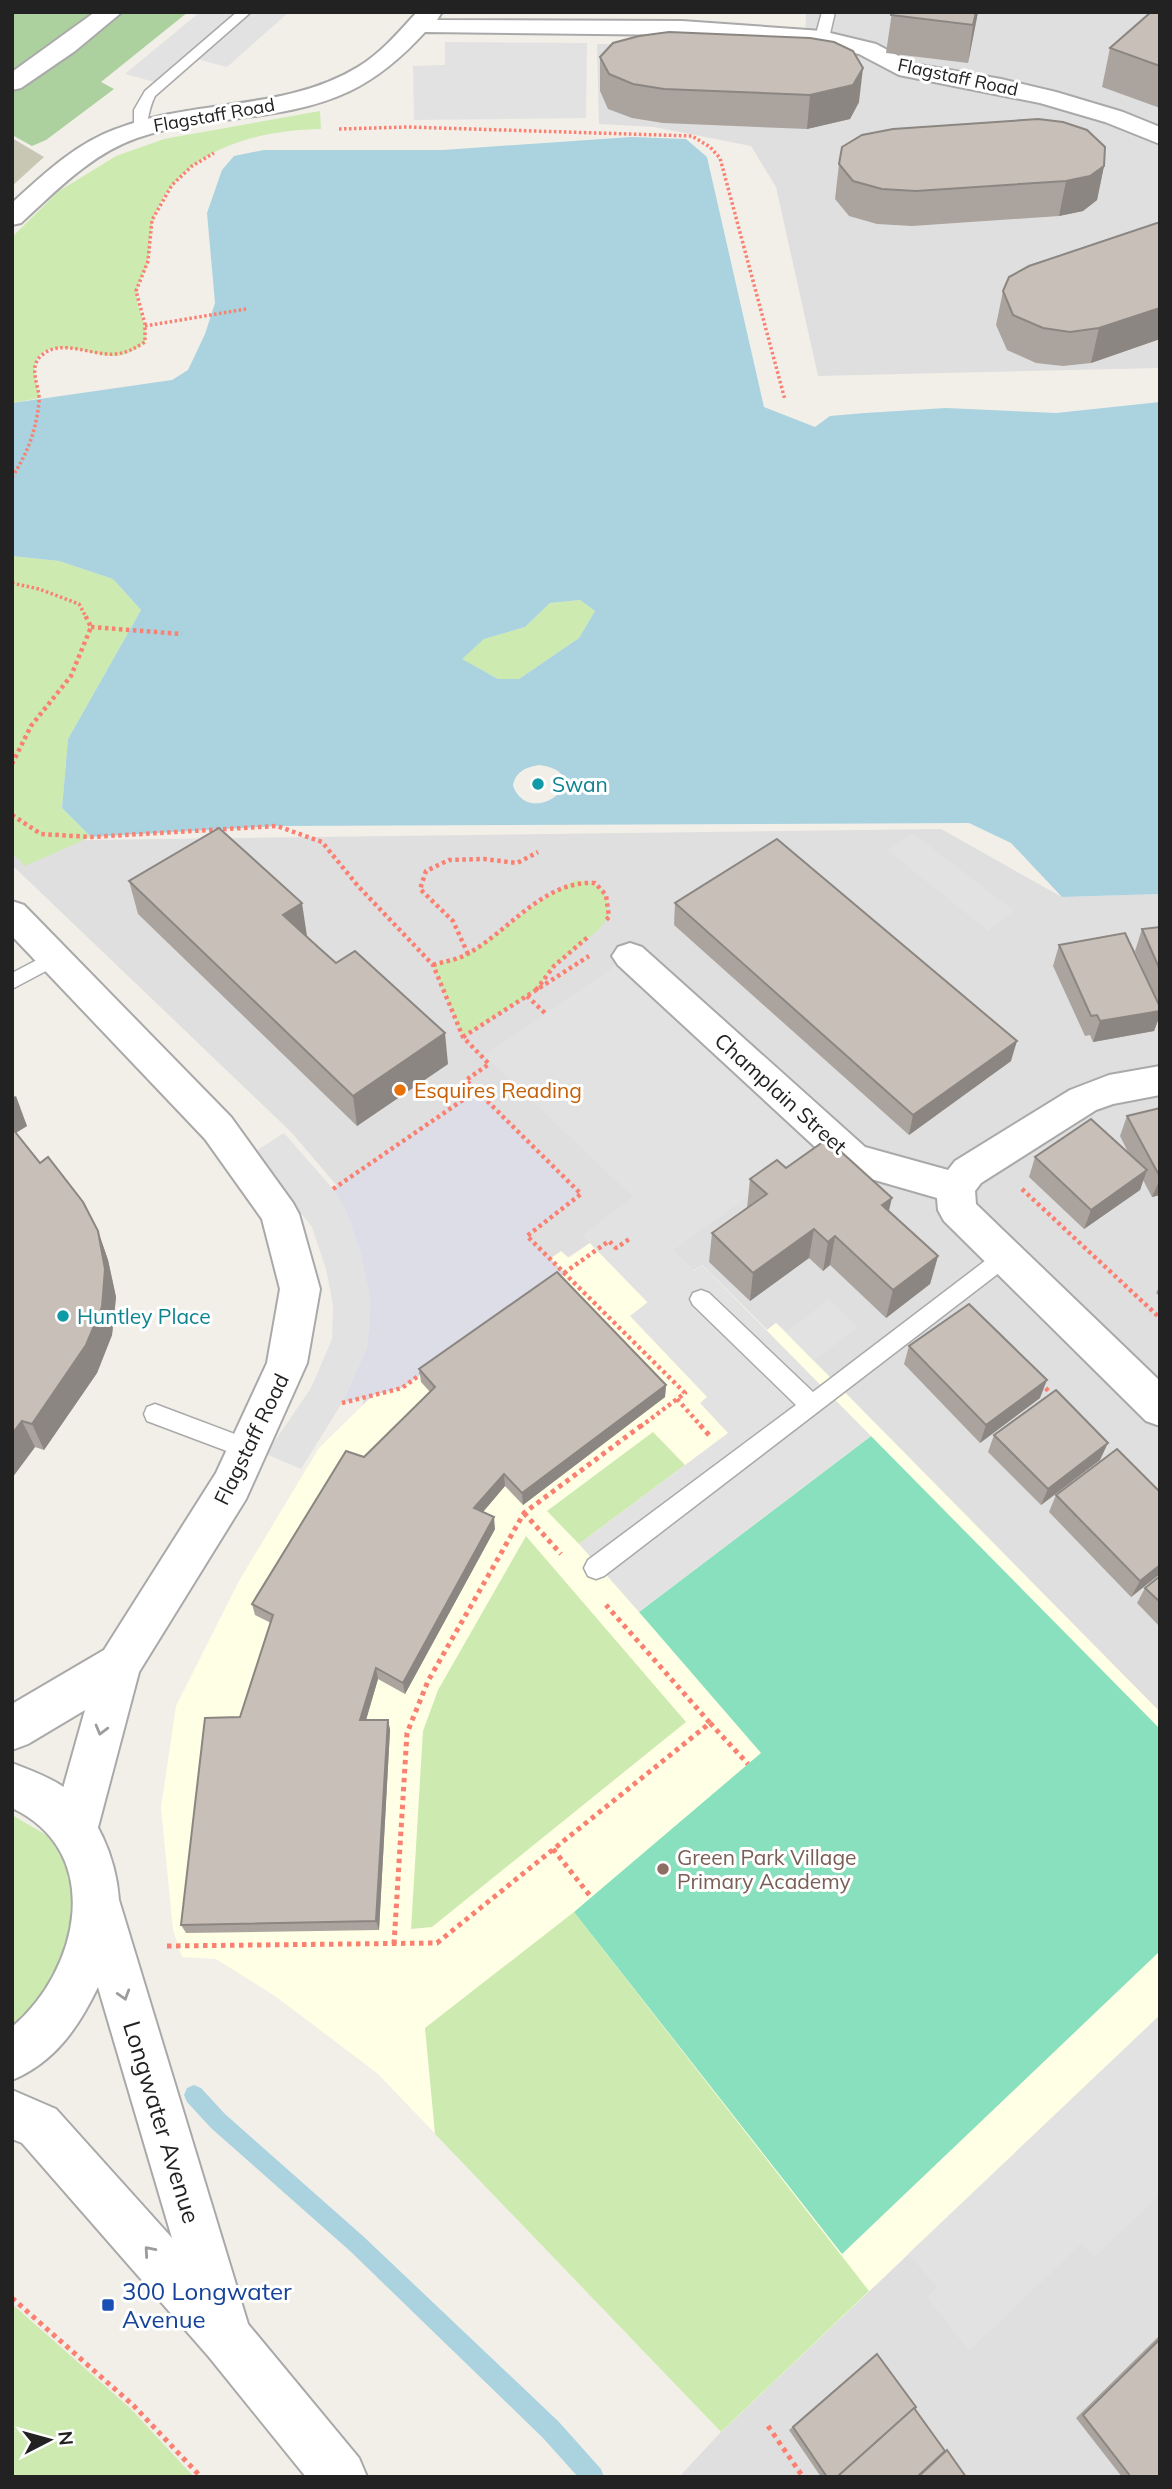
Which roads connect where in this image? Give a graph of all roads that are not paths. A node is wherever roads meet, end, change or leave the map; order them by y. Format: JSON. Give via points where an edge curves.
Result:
{"nodes":[{"id":1,"x":110,"y":12,"type":"edge"},
{"id":2,"x":245,"y":12,"type":"edge"},
{"id":3,"x":829,"y":12,"type":"edge"},
{"id":4,"x":425,"y":18,"type":"edge"},
{"id":5,"x":822,"y":38,"type":"junction"},
{"id":6,"x":12,"y":83,"type":"edge"},
{"id":7,"x":139,"y":129,"type":"junction"},
{"id":8,"x":1160,"y":136,"type":"edge"},
{"id":9,"x":12,"y":217,"type":"edge"},
{"id":10,"x":12,"y":914,"type":"edge"},
{"id":11,"x":630,"y":956,"type":"road end"},
{"id":12,"x":54,"y":958,"type":"junction"},
{"id":13,"x":12,"y":982,"type":"edge"},
{"id":14,"x":1160,"y":1080,"type":"edge"},
{"id":15,"x":956,"y":1188,"type":"junction"},
{"id":16,"x":1005,"y":1257,"type":"junction"},
{"id":17,"x":701,"y":1298,"type":"dead end"},
{"id":18,"x":812,"y":1406,"type":"junction"},
{"id":19,"x":1160,"y":1408,"type":"edge"},
{"id":20,"x":155,"y":1414,"type":"dead end"},
{"id":21,"x":248,"y":1450,"type":"junction"},
{"id":22,"x":596,"y":1568,"type":"dead end"},
{"id":23,"x":119,"y":1665,"type":"junction"},
{"id":24,"x":12,"y":1729,"type":"edge"},
{"id":25,"x":12,"y":1785,"type":"edge"},
{"id":26,"x":74,"y":1831,"type":"junction"},
{"id":27,"x":98,"y":1906,"type":"junction"},
{"id":28,"x":12,"y":2056,"type":"edge"},
{"id":29,"x":12,"y":2113,"type":"edge"},
{"id":30,"x":227,"y":2339,"type":"junction"},
{"id":31,"x":341,"y":2477,"type":"edge"}],
"edges":[{"from":1,"to":6,"type":"street"},
{"from":2,"to":7,"type":"lane","via":[[150,93],[141,110]]},
{"from":3,"to":5,"type":"lane"},
{"from":4,"to":5,"type":"street","name":"Flagstaff Road","via":[[437,27],[682,28]]},
{"from":4,"to":7,"type":"street","name":"Flagstaff Road","via":[[367,71],[320,93]]},
{"from":5,"to":8,"type":"street","name":"Flagstaff Road","via":[[867,49],[908,70],[1046,97]]},
{"from":7,"to":9,"type":"street","name":"Flagstaff Road","via":[[72,163]]},
{"from":10,"to":12,"type":"street","name":"Flagstaff Road"},
{"from":11,"to":15,"type":"street","name":"Champlain Street","via":[[853,1159]]},
{"from":12,"to":13,"type":"lane"},
{"from":12,"to":21,"type":"street","name":"Flagstaff Road","via":[[218,1128],[280,1214],[300,1289],[288,1363]]},
{"from":14,"to":15,"type":"street","via":[[1083,1100],[968,1172]]},
{"from":15,"to":16,"type":"street","via":[[957,1210]]},
{"from":16,"to":18,"type":"lane"},
{"from":16,"to":19,"type":"street"},
{"from":17,"to":18,"type":"lane"},
{"from":18,"to":22,"type":"lane"},
{"from":20,"to":21,"type":"lane"},
{"from":21,"to":23,"type":"street","name":"Flagstaff Road","via":[[231,1486]]},
{"from":23,"to":24,"type":"street","name":"Flagstaff Road"},
{"from":23,"to":26,"type":"street","name":"Flagstaff Road","one_way":true},
{"from":25,"to":26,"type":"street","via":[[47,1803]]},
{"from":26,"to":27,"type":"street","via":[[90,1864]]},
{"from":27,"to":28,"type":"street","via":[[90,1952],[63,2008]]},
{"from":27,"to":30,"type":"street","name":"Longwater Avenue","one_way":true},
{"from":30,"to":29,"type":"street","name":"Longwater Avenue","one_way":true,"via":[[39,2126]]},
{"from":30,"to":31,"type":"street","name":"Longwater Avenue"}]}
